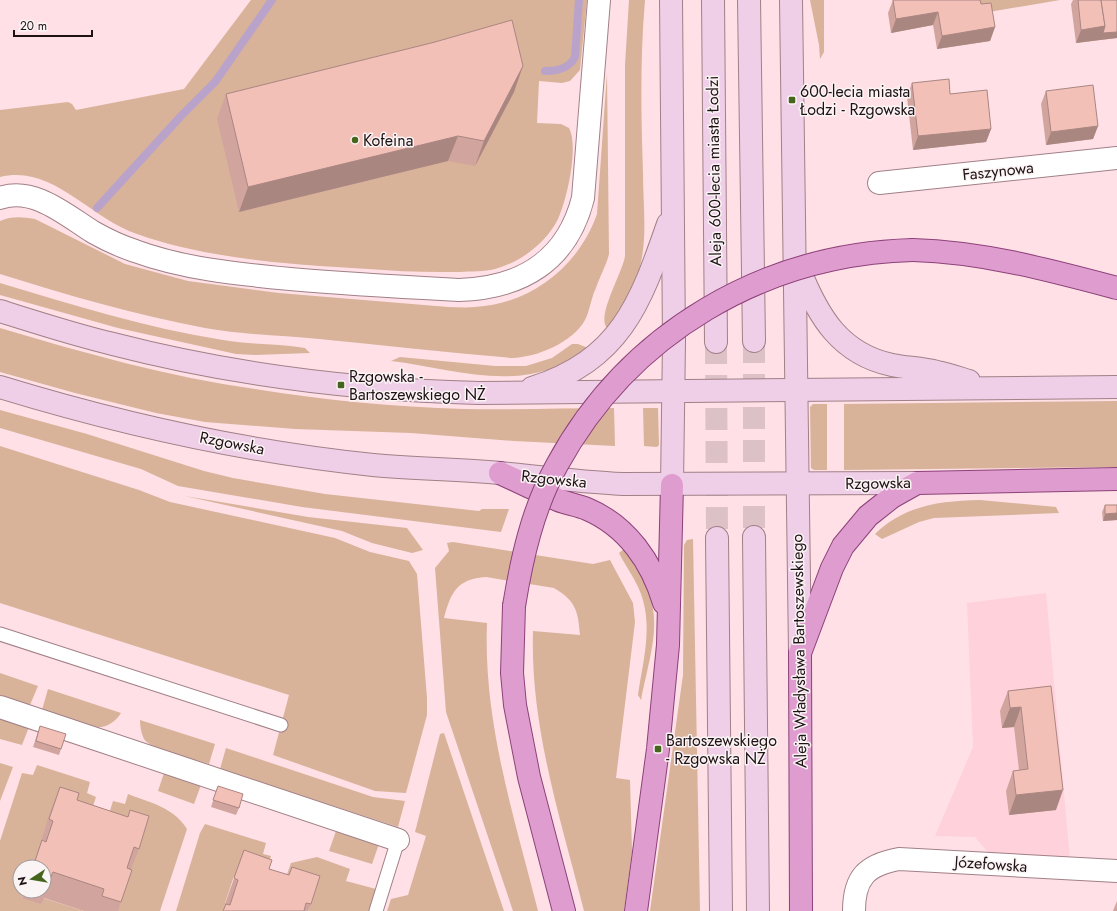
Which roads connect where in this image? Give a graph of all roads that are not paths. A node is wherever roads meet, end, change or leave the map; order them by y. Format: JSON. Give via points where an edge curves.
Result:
{"nodes":[{"id":1,"x":599,"y":0,"type":"edge"},
{"id":2,"x":671,"y":0,"type":"edge"},
{"id":3,"x":713,"y":0,"type":"edge"},
{"id":4,"x":749,"y":0,"type":"edge"},
{"id":5,"x":791,"y":0,"type":"edge"},
{"id":6,"x":1117,"y":158,"type":"edge"},
{"id":7,"x":879,"y":183,"type":"dead end"},
{"id":8,"x":0,"y":198,"type":"edge"},
{"id":9,"x":673,"y":210,"type":"junction"},
{"id":10,"x":796,"y":260,"type":"junction"},
{"id":11,"x":1117,"y":288,"type":"edge"},
{"id":12,"x":0,"y":311,"type":"edge"},
{"id":13,"x":754,"y":341,"type":"tunnel mouth"},
{"id":14,"x":716,"y":342,"type":"tunnel mouth"},
{"id":15,"x":0,"y":387,"type":"edge"},
{"id":16,"x":986,"y":387,"type":"junction"},
{"id":17,"x":1117,"y":387,"type":"edge"},
{"id":18,"x":797,"y":391,"type":"junction"},
{"id":19,"x":674,"y":392,"type":"junction"},
{"id":20,"x":514,"y":393,"type":"junction"},
{"id":21,"x":500,"y":473,"type":"junction"},
{"id":22,"x":1117,"y":479,"type":"edge"},
{"id":23,"x":917,"y":483,"type":"junction"},
{"id":24,"x":797,"y":484,"type":"junction"},
{"id":25,"x":672,"y":485,"type":"junction"},
{"id":26,"x":754,"y":537,"type":"tunnel mouth"},
{"id":27,"x":717,"y":538,"type":"tunnel mouth"},
{"id":28,"x":668,"y":626,"type":"junction"},
{"id":29,"x":0,"y":634,"type":"edge"},
{"id":30,"x":800,"y":653,"type":"junction"},
{"id":31,"x":0,"y":707,"type":"edge"},
{"id":32,"x":281,"y":725,"type":"dead end"},
{"id":33,"x":398,"y":840,"type":"joint"},
{"id":34,"x":1117,"y":871,"type":"edge"},
{"id":35,"x":376,"y":911,"type":"edge"},
{"id":36,"x":564,"y":911,"type":"edge"},
{"id":37,"x":636,"y":911,"type":"edge"},
{"id":38,"x":721,"y":911,"type":"edge"},
{"id":39,"x":758,"y":911,"type":"edge"},
{"id":40,"x":801,"y":911,"type":"edge"},
{"id":41,"x":854,"y":911,"type":"edge"}],
"edges":[{"from":1,"to":8,"type":"street","via":[[580,211],[574,226],[556,252],[542,264],[510,282],[480,289],[459,290],[335,283],[216,270],[164,260],[117,245],[36,199],[20,196]]},
{"from":2,"to":9,"type":"main road"},
{"from":3,"to":14,"type":"main road","name":"Aleja 600-lecia miasta Łodzi"},
{"from":4,"to":13,"type":"main road"},
{"from":5,"to":10,"type":"main road","name":"Aleja Władysława Bartoszewskiego"},
{"from":6,"to":7,"type":"street","name":"Faszynowa"},
{"from":9,"to":19,"type":"main road"},
{"from":9,"to":20,"type":"main road","via":[[642,294],[633,312],[613,339],[596,355],[557,379]]},
{"from":10,"to":16,"type":"main road","via":[[810,297],[824,321],[833,332],[858,352],[893,365],[937,372]]},
{"from":10,"to":18,"type":"main road","name":"Aleja Władysława Bartoszewskiego"},
{"from":11,"to":36,"type":"main road","bridge":true,"via":[[996,258],[947,251],[870,252],[836,258],[769,277],[698,313],[669,332],[616,382],[592,412],[557,465],[541,499],[528,537],[514,606],[512,673],[515,705],[529,777]]},
{"from":12,"to":20,"type":"main road","via":[[114,345],[224,368],[374,388]]},
{"from":15,"to":21,"type":"main road","name":"Rzgowska","via":[[98,415],[168,431],[303,456],[373,465]]},
{"from":16,"to":17,"type":"main road"},
{"from":16,"to":18,"type":"main road"},
{"from":18,"to":19,"type":"main road"},
{"from":18,"to":24,"type":"main road","name":"Aleja Władysława Bartoszewskiego"},
{"from":19,"to":20,"type":"main road"},
{"from":19,"to":25,"type":"main road"},
{"from":21,"to":25,"type":"main road","name":"Rzgowska","via":[[579,482]]},
{"from":21,"to":28,"type":"main road","via":[[560,500],[588,509],[624,534],[638,548],[653,572],[664,602]]},
{"from":22,"to":23,"type":"main road","name":"Rzgowska"},
{"from":23,"to":24,"type":"main road","name":"Rzgowska"},
{"from":23,"to":30,"type":"main road","via":[[892,497],[868,516],[843,546],[832,568]]},
{"from":24,"to":25,"type":"main road","name":"Rzgowska"},
{"from":24,"to":30,"type":"main road","name":"Aleja Władysława Bartoszewskiego"},
{"from":25,"to":28,"type":"main road"},
{"from":26,"to":39,"type":"main road"},
{"from":27,"to":38,"type":"main road"},
{"from":28,"to":37,"type":"main road","via":[[666,678]]},
{"from":29,"to":32,"type":"lane"},
{"from":30,"to":40,"type":"main road","name":"Aleja Władysława Bartoszewskiego"},
{"from":31,"to":33,"type":"street"},
{"from":33,"to":35,"type":"lane"},
{"from":34,"to":41,"type":"street","name":"Józefowska","via":[[910,858],[886,861],[868,871],[856,889]]}]}
